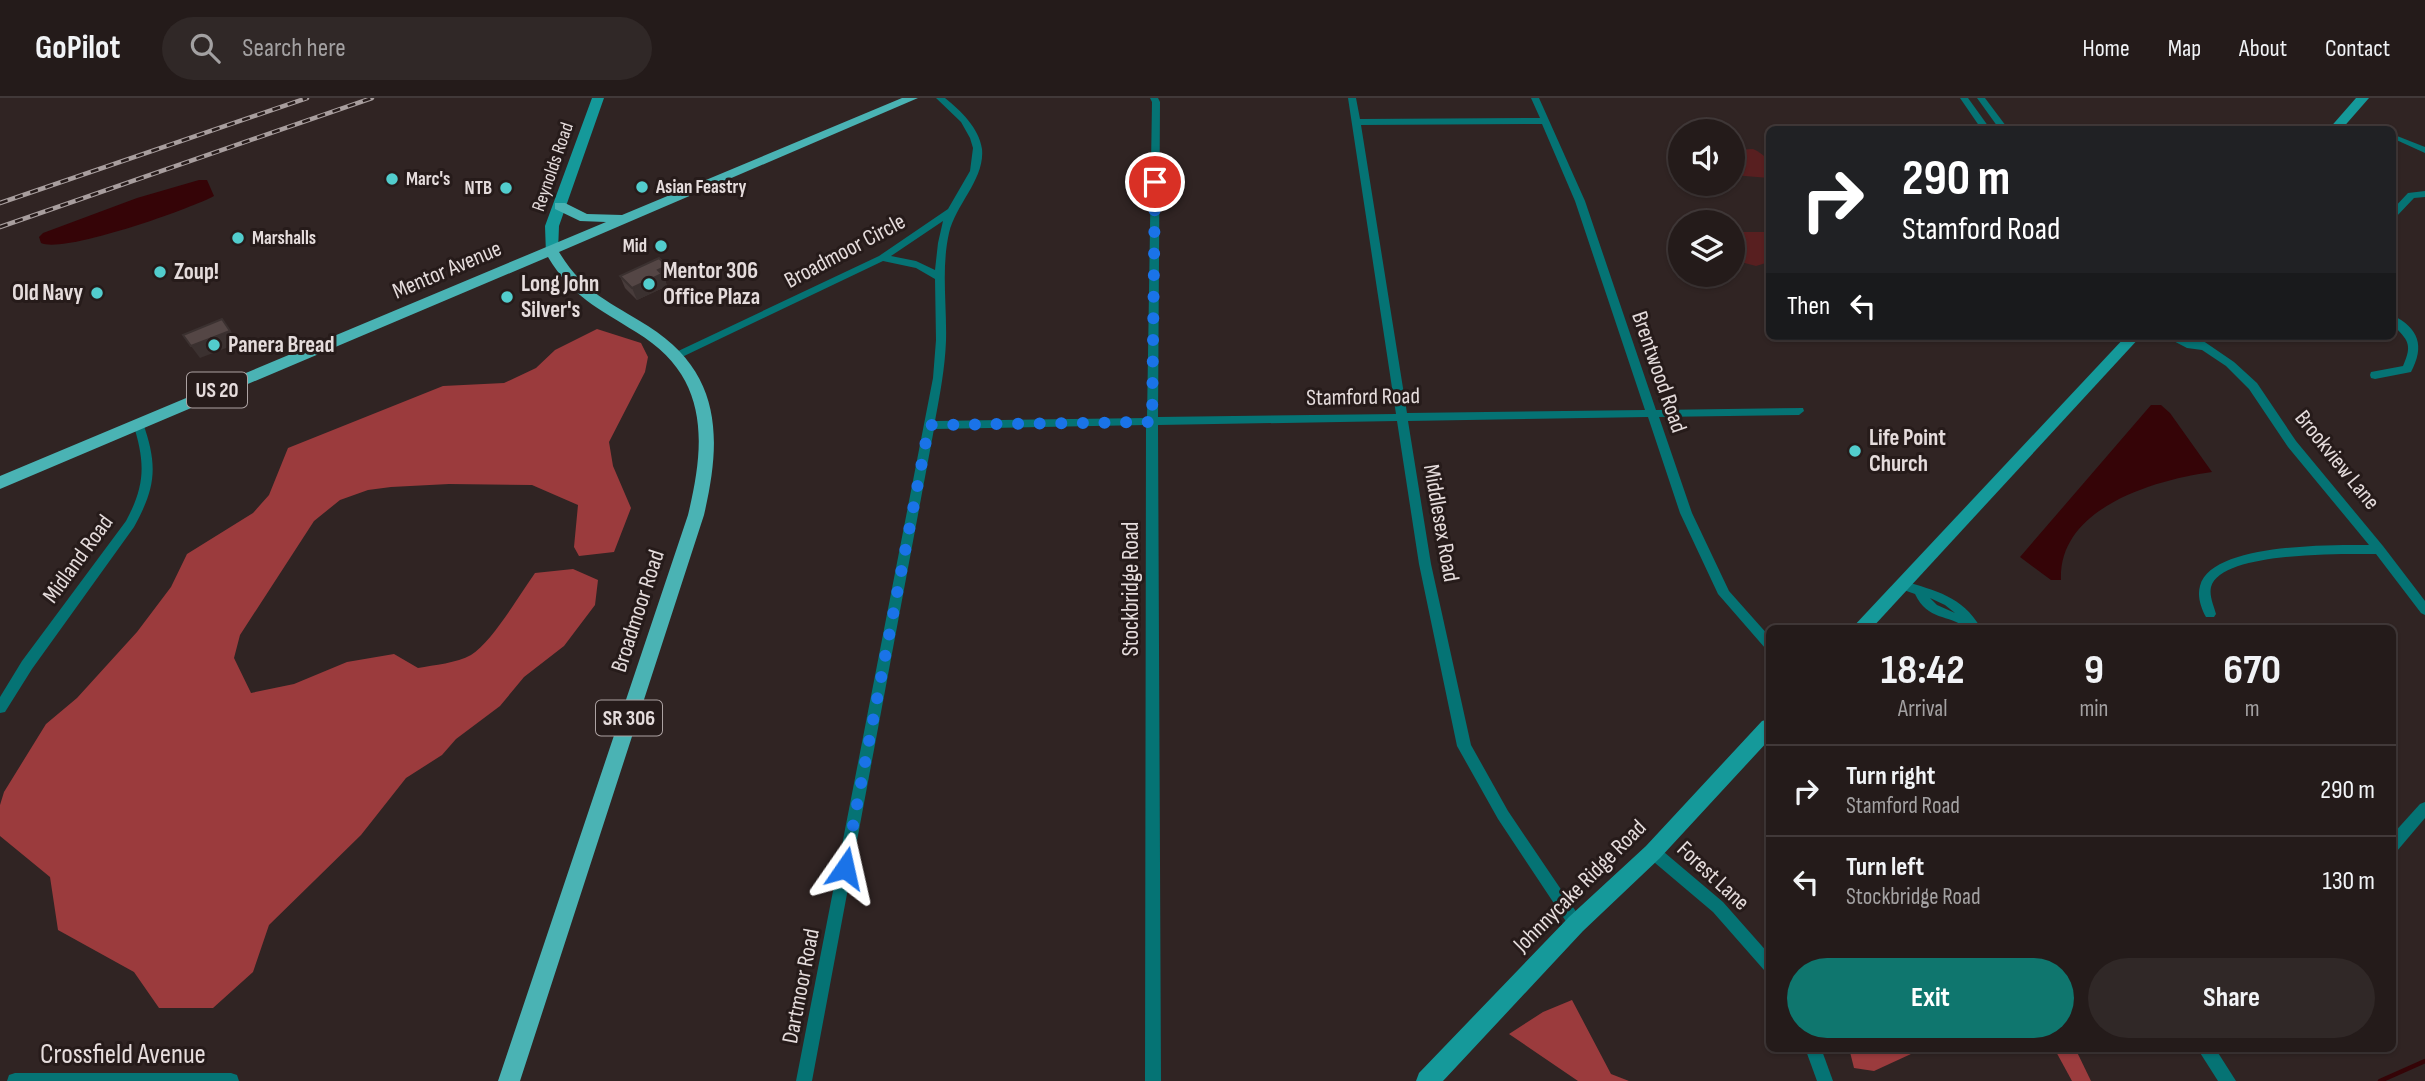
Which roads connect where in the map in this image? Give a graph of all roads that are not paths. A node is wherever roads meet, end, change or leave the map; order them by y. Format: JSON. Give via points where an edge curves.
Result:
{"nodes":[{"id":1,"x":598,"y":98,"type":"edge"},
{"id":2,"x":912,"y":98,"type":"edge"},
{"id":3,"x":940,"y":98,"type":"edge"},
{"id":4,"x":1154,"y":98,"type":"edge"},
{"id":5,"x":1352,"y":98,"type":"edge"},
{"id":6,"x":1535,"y":98,"type":"edge"},
{"id":7,"x":1964,"y":98,"type":"edge"},
{"id":8,"x":1981,"y":98,"type":"edge"},
{"id":9,"x":2363,"y":98,"type":"edge"},
{"id":10,"x":1544,"y":121,"type":"junction"},
{"id":11,"x":1356,"y":122,"type":"junction"},
{"id":12,"x":1984,"y":126,"type":"edge"},
{"id":13,"x":2002,"y":126,"type":"edge"},
{"id":14,"x":2338,"y":126,"type":"edge"},
{"id":15,"x":2396,"y":137,"type":"edge"},
{"id":16,"x":2425,"y":150,"type":"edge"},
{"id":17,"x":2425,"y":194,"type":"edge"},
{"id":18,"x":560,"y":206,"type":"junction"},
{"id":19,"x":952,"y":211,"type":"junction"},
{"id":20,"x":2396,"y":212,"type":"edge"},
{"id":21,"x":631,"y":217,"type":"junction"},
{"id":22,"x":551,"y":251,"type":"junction"},
{"id":23,"x":882,"y":258,"type":"junction"},
{"id":24,"x":940,"y":278,"type":"junction"},
{"id":25,"x":2396,"y":322,"type":"edge"},
{"id":26,"x":2130,"y":340,"type":"edge"},
{"id":27,"x":2177,"y":340,"type":"edge"},
{"id":28,"x":2194,"y":340,"type":"edge"},
{"id":29,"x":2205,"y":348,"type":"junction"},
{"id":30,"x":678,"y":355,"type":"junction"},
{"id":31,"x":2375,"y":375,"type":"dead end"},
{"id":32,"x":1799,"y":411,"type":"dead end"},
{"id":33,"x":1651,"y":414,"type":"junction"},
{"id":34,"x":1402,"y":417,"type":"junction"},
{"id":35,"x":1152,"y":422,"type":"junction"},
{"id":36,"x":138,"y":424,"type":"junction"},
{"id":37,"x":929,"y":425,"type":"junction"},
{"id":38,"x":0,"y":483,"type":"edge"},
{"id":39,"x":2379,"y":549,"type":"junction"},
{"id":40,"x":1902,"y":585,"type":"junction"},
{"id":41,"x":1920,"y":592,"type":"joint"},
{"id":42,"x":2425,"y":610,"type":"edge"},
{"id":43,"x":2210,"y":614,"type":"dead end"},
{"id":44,"x":1864,"y":625,"type":"edge"},
{"id":45,"x":1971,"y":625,"type":"edge"},
{"id":46,"x":1766,"y":641,"type":"edge"},
{"id":47,"x":0,"y":708,"type":"edge"},
{"id":48,"x":1766,"y":730,"type":"edge"},
{"id":49,"x":2425,"y":808,"type":"edge"},
{"id":50,"x":2396,"y":841,"type":"edge"},
{"id":51,"x":1653,"y":852,"type":"junction"},
{"id":52,"x":1576,"y":924,"type":"junction"},
{"id":53,"x":1766,"y":962,"type":"edge"},
{"id":54,"x":1814,"y":1052,"type":"edge"},
{"id":55,"x":2208,"y":1052,"type":"edge"},
{"id":56,"x":223,"y":1080,"type":"edge"},
{"id":57,"x":15,"y":1081,"type":"edge"},
{"id":58,"x":122,"y":1081,"type":"edge"},
{"id":59,"x":509,"y":1081,"type":"edge"},
{"id":60,"x":804,"y":1081,"type":"edge"},
{"id":61,"x":1153,"y":1081,"type":"edge"},
{"id":62,"x":1427,"y":1081,"type":"edge"},
{"id":63,"x":1825,"y":1081,"type":"edge"},
{"id":64,"x":2228,"y":1081,"type":"edge"}],
"edges":[{"from":1,"to":18,"type":"main road","name":"Reynolds Road"},
{"from":2,"to":21,"type":"main road","name":"Mentor Avenue","number":"US 20"},
{"from":3,"to":19,"type":"street","name":"Dartmoor Road","via":[[963,118],[976,140],[975,169]]},
{"from":4,"to":35,"type":"street","name":"Stockbridge Road"},
{"from":5,"to":11,"type":"street","name":"Middlesex Road"},
{"from":6,"to":10,"type":"street","name":"Brentwood Road"},
{"from":7,"to":12,"type":"street"},
{"from":8,"to":13,"type":"street"},
{"from":9,"to":14,"type":"main road"},
{"from":10,"to":11,"type":"street"},
{"from":10,"to":33,"type":"street","name":"Brentwood Road","via":[[1580,201]]},
{"from":11,"to":34,"type":"street","name":"Middlesex Road"},
{"from":15,"to":16,"type":"street"},
{"from":17,"to":20,"type":"street","via":[[2411,195]]},
{"from":18,"to":21,"type":"main road","via":[[585,218]]},
{"from":18,"to":22,"type":"main road","name":"Reynolds Road","via":[[550,234]]},
{"from":19,"to":23,"type":"street","name":"Broadmoor Circle"},
{"from":19,"to":24,"type":"street","name":"Dartmoor Road","via":[[940,257]]},
{"from":21,"to":22,"type":"main road","name":"Mentor Avenue","number":"US 20"},
{"from":22,"to":30,"type":"main road","name":"Broadmoor Road","number":"SR 306","via":[[589,299]]},
{"from":22,"to":36,"type":"main road","name":"Mentor Avenue","number":"US 20"},
{"from":23,"to":24,"type":"street","via":[[912,261]]},
{"from":23,"to":30,"type":"street","name":"Broadmoor Circle"},
{"from":24,"to":37,"type":"street","name":"Dartmoor Road","via":[[938,379]]},
{"from":25,"to":31,"type":"street","via":[[2416,342],[2417,349],[2407,369]]},
{"from":26,"to":40,"type":"main road"},
{"from":27,"to":29,"type":"street","name":"Brookview Lane"},
{"from":28,"to":29,"type":"street","name":"Brookview Lane"},
{"from":29,"to":39,"type":"street","name":"Brookview Lane","via":[[2253,386],[2291,444]]},
{"from":30,"to":59,"type":"main road","name":"Broadmoor Road","number":"SR 306","via":[[695,382],[707,418],[706,478]]},
{"from":32,"to":33,"type":"street","name":"Stamford Road"},
{"from":33,"to":34,"type":"street","name":"Stamford Road"},
{"from":33,"to":46,"type":"street","name":"Brentwood Road","via":[[1686,513],[1724,594]]},
{"from":34,"to":35,"type":"street","name":"Stamford Road"},
{"from":34,"to":52,"type":"street","name":"Middlesex Road","via":[[1426,564],[1464,746],[1503,815]]},
{"from":35,"to":37,"type":"street","name":"Stamford Road"},
{"from":35,"to":61,"type":"street","name":"Stockbridge Road"},
{"from":36,"to":38,"type":"main road","name":"Mentor Avenue","number":"US 20"},
{"from":36,"to":47,"type":"street","name":"Midland Road","via":[[150,468],[141,505]]},
{"from":37,"to":60,"type":"street","name":"Dartmoor Road"},
{"from":39,"to":42,"type":"street","name":"Brookview Lane"},
{"from":39,"to":43,"type":"street","via":[[2288,552],[2238,562],[2206,584]]},
{"from":40,"to":41,"type":"street"},
{"from":40,"to":44,"type":"main road"},
{"from":41,"to":45,"type":"street","via":[[1923,600]]},
{"from":48,"to":51,"type":"main road","name":"Johnnycake Ridge Road"},
{"from":49,"to":50,"type":"street"},
{"from":51,"to":52,"type":"main road","name":"Johnnycake Ridge Road"},
{"from":51,"to":53,"type":"street","name":"Forest Lane","via":[[1718,907]]},
{"from":52,"to":62,"type":"main road","name":"Johnnycake Ridge Road"},
{"from":54,"to":63,"type":"street"},
{"from":55,"to":64,"type":"street"},
{"from":56,"to":58,"type":"street","name":"Crossfield Avenue"},
{"from":57,"to":58,"type":"street","name":"Crossfield Avenue"}]}
